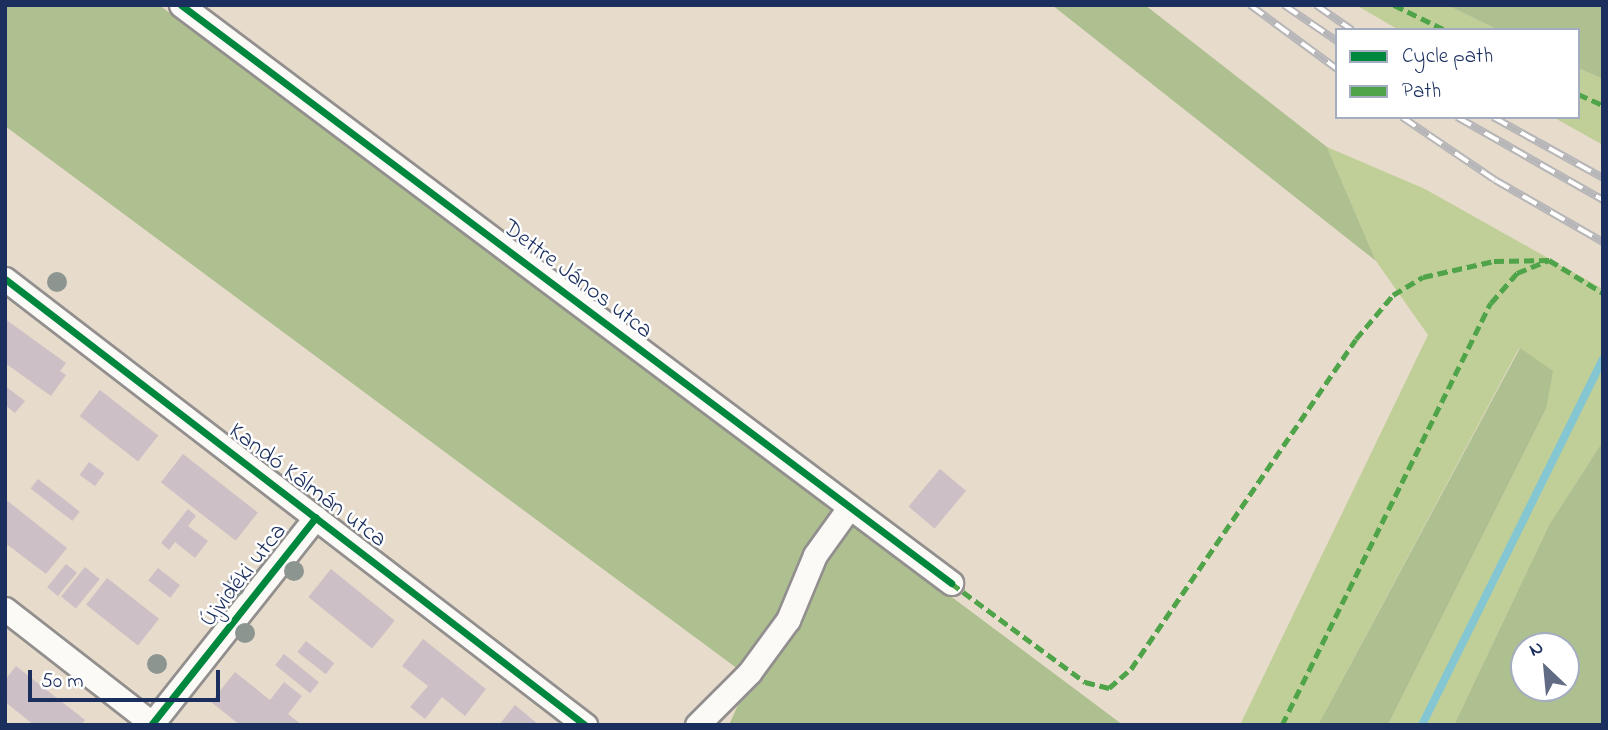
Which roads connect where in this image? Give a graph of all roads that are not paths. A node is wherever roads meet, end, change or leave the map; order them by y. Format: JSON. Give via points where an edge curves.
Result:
{"nodes":[{"id":1,"x":181,"y":5,"type":"edge"},
{"id":2,"x":5,"y":279,"type":"edge"},
{"id":3,"x":848,"y":509,"type":"junction"},
{"id":4,"x":316,"y":517,"type":"junction"},
{"id":5,"x":951,"y":583,"type":"dead end"},
{"id":6,"x":5,"y":609,"type":"edge"},
{"id":7,"x":152,"y":724,"type":"edge"},
{"id":8,"x":585,"y":725,"type":"edge"},
{"id":9,"x":697,"y":725,"type":"edge"}],
"edges":[{"from":1,"to":3,"type":"street","name":"Dettre János utca"},
{"from":2,"to":4,"type":"street","name":"Kandó Kálmán utca"},
{"from":3,"to":5,"type":"street","name":"Dettre János utca"},
{"from":3,"to":9,"type":"street","via":[[815,555],[788,620],[749,673]]},
{"from":4,"to":7,"type":"street","name":"Újvidéki utca"},
{"from":4,"to":8,"type":"street","name":"Kandó Kálmán utca"},
{"from":6,"to":7,"type":"street"}]}
